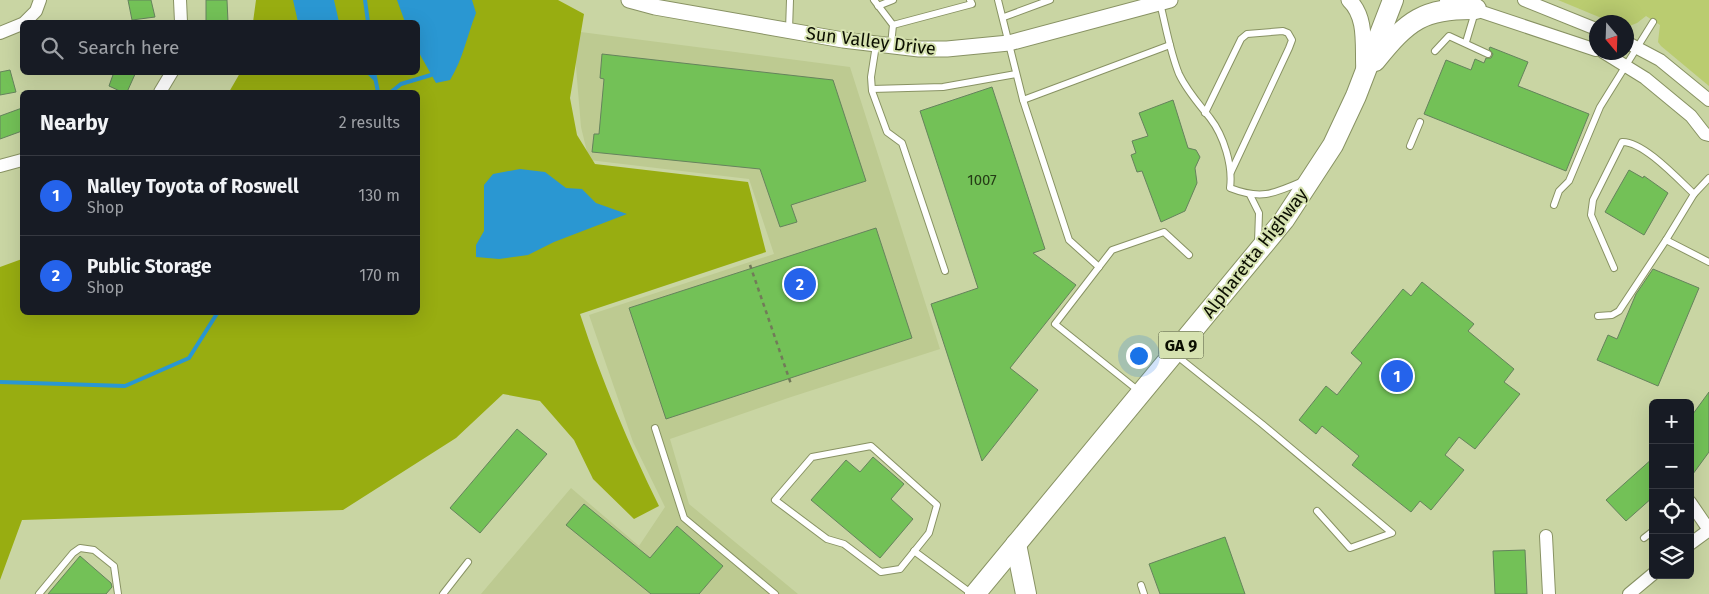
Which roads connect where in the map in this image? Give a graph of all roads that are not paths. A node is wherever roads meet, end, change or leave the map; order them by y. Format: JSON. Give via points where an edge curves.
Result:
{"nodes":[{"id":1,"x":40,"y":0,"type":"edge"},
{"id":2,"x":180,"y":0,"type":"edge"},
{"id":3,"x":628,"y":0,"type":"edge"},
{"id":4,"x":790,"y":0,"type":"edge"},
{"id":5,"x":893,"y":0,"type":"edge"},
{"id":6,"x":970,"y":0,"type":"edge"},
{"id":7,"x":998,"y":0,"type":"edge"},
{"id":8,"x":1050,"y":0,"type":"edge"},
{"id":9,"x":1348,"y":0,"type":"edge"},
{"id":10,"x":1393,"y":0,"type":"edge"},
{"id":11,"x":1446,"y":0,"type":"edge"},
{"id":12,"x":1529,"y":1,"type":"edge"},
{"id":13,"x":1165,"y":2,"type":"edge"},
{"id":14,"x":876,"y":3,"type":"edge"},
{"id":15,"x":1476,"y":9,"type":"junction"},
{"id":16,"x":1004,"y":17,"type":"junction"},
{"id":17,"x":28,"y":20,"type":"edge"},
{"id":18,"x":182,"y":20,"type":"edge"},
{"id":19,"x":1653,"y":22,"type":"dead end"},
{"id":20,"x":893,"y":25,"type":"junction"},
{"id":21,"x":1589,"y":25,"type":"edge"},
{"id":22,"x":20,"y":26,"type":"edge"},
{"id":23,"x":789,"y":31,"type":"junction"},
{"id":24,"x":0,"y":33,"type":"edge"},
{"id":25,"x":1466,"y":42,"type":"junction"},
{"id":26,"x":1009,"y":43,"type":"junction"},
{"id":27,"x":1634,"y":43,"type":"edge"},
{"id":28,"x":883,"y":45,"type":"junction"},
{"id":29,"x":1170,"y":45,"type":"junction"},
{"id":30,"x":1634,"y":46,"type":"edge"},
{"id":31,"x":1589,"y":48,"type":"edge"},
{"id":32,"x":1435,"y":50,"type":"dead end"},
{"id":33,"x":1488,"y":54,"type":"dead end"},
{"id":34,"x":1615,"y":60,"type":"edge"},
{"id":35,"x":1628,"y":60,"type":"edge"},
{"id":36,"x":1626,"y":67,"type":"junction"},
{"id":37,"x":1016,"y":74,"type":"junction"},
{"id":38,"x":1364,"y":74,"type":"junction"},
{"id":39,"x":170,"y":75,"type":"edge"},
{"id":40,"x":872,"y":89,"type":"junction"},
{"id":41,"x":161,"y":90,"type":"edge"},
{"id":42,"x":1022,"y":100,"type":"junction"},
{"id":43,"x":1709,"y":100,"type":"edge"},
{"id":44,"x":1205,"y":113,"type":"junction"},
{"id":45,"x":1420,"y":122,"type":"dead end"},
{"id":46,"x":1709,"y":136,"type":"edge"},
{"id":47,"x":1410,"y":146,"type":"dead end"},
{"id":48,"x":20,"y":161,"type":"edge"},
{"id":49,"x":0,"y":166,"type":"edge"},
{"id":50,"x":1231,"y":172,"type":"junction"},
{"id":51,"x":1315,"y":176,"type":"junction"},
{"id":52,"x":1709,"y":178,"type":"edge"},
{"id":53,"x":1694,"y":194,"type":"junction"},
{"id":54,"x":1250,"y":195,"type":"junction"},
{"id":55,"x":1554,"y":205,"type":"dead end"},
{"id":56,"x":1666,"y":240,"type":"junction"},
{"id":57,"x":1257,"y":253,"type":"junction"},
{"id":58,"x":1189,"y":256,"type":"dead end"},
{"id":59,"x":1709,"y":262,"type":"edge"},
{"id":60,"x":1099,"y":267,"type":"junction"},
{"id":61,"x":1614,"y":268,"type":"dead end"},
{"id":62,"x":944,"y":271,"type":"dead end"},
{"id":63,"x":1598,"y":316,"type":"dead end"},
{"id":64,"x":1174,"y":354,"type":"junction"},
{"id":65,"x":1141,"y":393,"type":"junction"},
{"id":66,"x":655,"y":428,"type":"dead end"},
{"id":67,"x":1694,"y":508,"type":"edge"},
{"id":68,"x":1317,"y":511,"type":"dead end"},
{"id":69,"x":1709,"y":530,"type":"edge"},
{"id":70,"x":1649,"y":534,"type":"edge"},
{"id":71,"x":1546,"y":536,"type":"dead end"},
{"id":72,"x":1644,"y":538,"type":"dead end"},
{"id":73,"x":1694,"y":541,"type":"edge"},
{"id":74,"x":1016,"y":544,"type":"junction"},
{"id":75,"x":914,"y":551,"type":"junction"},
{"id":76,"x":468,"y":562,"type":"dead end"},
{"id":77,"x":1649,"y":577,"type":"edge"},
{"id":78,"x":1141,"y":585,"type":"dead end"},
{"id":79,"x":39,"y":594,"type":"edge"},
{"id":80,"x":118,"y":594,"type":"edge"},
{"id":81,"x":443,"y":594,"type":"edge"},
{"id":82,"x":775,"y":594,"type":"edge"},
{"id":83,"x":974,"y":594,"type":"edge"},
{"id":84,"x":1026,"y":594,"type":"edge"},
{"id":85,"x":1144,"y":594,"type":"edge"},
{"id":86,"x":1549,"y":594,"type":"edge"},
{"id":87,"x":1629,"y":594,"type":"edge"}],
"edges":[{"from":1,"to":17,"type":"street"},
{"from":2,"to":18,"type":"street"},
{"from":3,"to":23,"type":"street","name":"Sun Valley Drive","via":[[655,8]]},
{"from":4,"to":23,"type":"lane"},
{"from":5,"to":14,"type":"lane"},
{"from":6,"to":20,"type":"lane","via":[[972,4]]},
{"from":7,"to":16,"type":"lane"},
{"from":8,"to":16,"type":"lane"},
{"from":9,"to":38,"type":"street","via":[[1357,10],[1363,28]]},
{"from":10,"to":38,"type":"highway","name":"Alpharetta Highway","number":"GA 9"},
{"from":11,"to":15,"type":"street"},
{"from":12,"to":21,"type":"street"},
{"from":13,"to":26,"type":"street","name":"Sun Valley Drive"},
{"from":13,"to":29,"type":"lane"},
{"from":14,"to":20,"type":"lane"},
{"from":15,"to":25,"type":"lane"},
{"from":15,"to":31,"type":"street"},
{"from":15,"to":38,"type":"highway","via":[[1447,9],[1415,20]]},
{"from":16,"to":26,"type":"lane"},
{"from":19,"to":27,"type":"lane"},
{"from":20,"to":28,"type":"lane"},
{"from":22,"to":24,"type":"street"},
{"from":23,"to":28,"type":"street","name":"Sun Valley Drive"},
{"from":25,"to":32,"type":"lane","via":[[1449,36]]},
{"from":25,"to":33,"type":"lane"},
{"from":26,"to":28,"type":"street","name":"Sun Valley Drive","via":[[947,50]]},
{"from":26,"to":37,"type":"lane"},
{"from":28,"to":40,"type":"lane","via":[[871,77]]},
{"from":29,"to":42,"type":"lane"},
{"from":29,"to":44,"type":"lane","via":[[1179,74]]},
{"from":30,"to":43,"type":"street","via":[[1660,60]]},
{"from":34,"to":36,"type":"street"},
{"from":35,"to":36,"type":"lane"},
{"from":36,"to":46,"type":"street","via":[[1645,78]]},
{"from":36,"to":55,"type":"lane","via":[[1600,107],[1569,181],[1559,191]]},
{"from":37,"to":40,"type":"lane","via":[[943,87]]},
{"from":37,"to":42,"type":"lane"},
{"from":38,"to":51,"type":"highway","name":"Alpharetta Highway","number":"GA 9","via":[[1344,124]]},
{"from":39,"to":41,"type":"street"},
{"from":40,"to":62,"type":"lane","via":[[887,132],[902,143]]},
{"from":42,"to":60,"type":"lane","via":[[1069,240]]},
{"from":44,"to":50,"type":"lane","via":[[1222,141]]},
{"from":44,"to":50,"type":"lane","via":[[1247,34],[1288,33],[1292,40],[1289,48]]},
{"from":45,"to":47,"type":"lane"},
{"from":48,"to":49,"type":"street"},
{"from":50,"to":54,"type":"lane","via":[[1230,188]]},
{"from":51,"to":54,"type":"lane","via":[[1277,191]]},
{"from":51,"to":57,"type":"highway","name":"Alpharetta Highway","number":"GA 9"},
{"from":52,"to":53,"type":"lane"},
{"from":53,"to":56,"type":"lane"},
{"from":53,"to":61,"type":"lane","via":[[1654,158],[1630,142],[1622,142],[1593,200],[1591,215]]},
{"from":54,"to":57,"type":"lane","via":[[1258,213]]},
{"from":56,"to":59,"type":"lane"},
{"from":56,"to":63,"type":"lane","via":[[1619,311]]},
{"from":57,"to":64,"type":"highway","name":"Alpharetta Highway","number":"GA 9"},
{"from":58,"to":60,"type":"lane","via":[[1164,232],[1112,250]]},
{"from":60,"to":65,"type":"lane","via":[[1055,324]]},
{"from":64,"to":65,"type":"highway","name":"Alpharetta Highway","number":"GA 9"},
{"from":64,"to":68,"type":"lane","via":[[1392,533],[1350,548]]},
{"from":65,"to":74,"type":"highway","name":"Alpharetta Highway","number":"GA 9"},
{"from":66,"to":82,"type":"lane","via":[[684,518]]},
{"from":67,"to":69,"type":"street"},
{"from":69,"to":73,"type":"street"},
{"from":70,"to":72,"type":"lane"},
{"from":71,"to":86,"type":"street"},
{"from":74,"to":83,"type":"highway","name":"Alpharetta Highway","number":"GA 9"},
{"from":74,"to":84,"type":"highway"},
{"from":75,"to":75,"type":"lane","via":[[929,533],[937,506],[871,446],[812,458],[775,500],[827,539],[844,544],[881,572],[900,569]]},
{"from":75,"to":83,"type":"lane"},
{"from":76,"to":81,"type":"lane"},
{"from":77,"to":87,"type":"street"},
{"from":78,"to":85,"type":"lane"},
{"from":79,"to":80,"type":"lane","via":[[72,553],[80,548],[94,550],[114,566]]}]}
